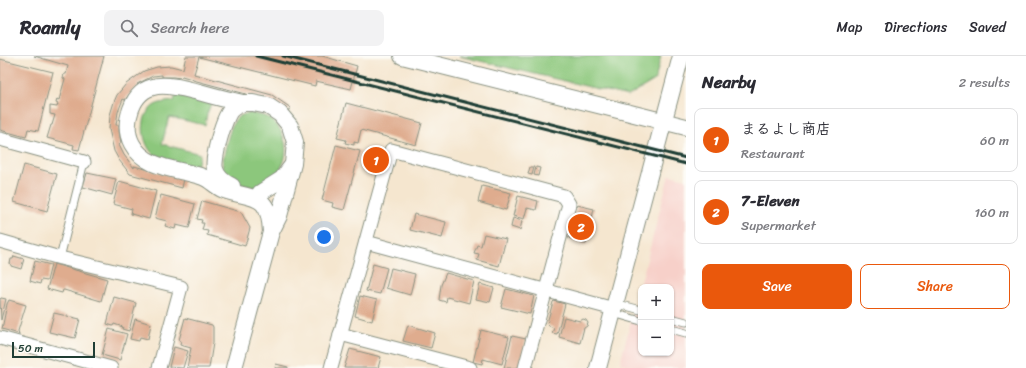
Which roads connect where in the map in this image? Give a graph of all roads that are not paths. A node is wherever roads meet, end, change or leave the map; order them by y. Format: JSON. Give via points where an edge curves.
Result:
{"nodes":[{"id":1,"x":402,"y":56,"type":"edge"},
{"id":2,"x":680,"y":56,"type":"edge"},
{"id":3,"x":243,"y":103,"type":"junction"},
{"id":4,"x":663,"y":121,"type":"junction"},
{"id":5,"x":686,"y":127,"type":"edge"},
{"id":6,"x":0,"y":139,"type":"edge"},
{"id":7,"x":84,"y":162,"type":"joint"},
{"id":8,"x":293,"y":164,"type":"junction"},
{"id":9,"x":260,"y":193,"type":"junction"},
{"id":10,"x":268,"y":211,"type":"junction"},
{"id":11,"x":271,"y":232,"type":"junction"},
{"id":12,"x":0,"y":241,"type":"edge"},
{"id":13,"x":366,"y":242,"type":"junction"},
{"id":14,"x":60,"y":258,"type":"junction"},
{"id":15,"x":546,"y":290,"type":"junction"},
{"id":16,"x":614,"y":308,"type":"junction"},
{"id":17,"x":638,"y":309,"type":"edge"},
{"id":18,"x":638,"y":319,"type":"edge"},
{"id":19,"x":674,"y":319,"type":"edge"},
{"id":20,"x":686,"y":322,"type":"edge"},
{"id":21,"x":674,"y":330,"type":"edge"},
{"id":22,"x":686,"y":333,"type":"edge"},
{"id":23,"x":340,"y":334,"type":"junction"},
{"id":24,"x":0,"y":338,"type":"edge"},
{"id":25,"x":111,"y":368,"type":"edge"},
{"id":26,"x":159,"y":368,"type":"edge"},
{"id":27,"x":234,"y":368,"type":"edge"},
{"id":28,"x":332,"y":368,"type":"edge"},
{"id":29,"x":470,"y":368,"type":"edge"},
{"id":30,"x":525,"y":368,"type":"edge"},
{"id":31,"x":598,"y":368,"type":"edge"}],
"edges":[{"from":1,"to":4,"type":"street"},
{"from":2,"to":4,"type":"street"},
{"from":3,"to":8,"type":"street","via":[[268,106],[287,122],[294,134]]},
{"from":3,"to":9,"type":"street","via":[[232,109],[225,119],[214,165],[217,174],[228,184]]},
{"from":3,"to":10,"type":"street","via":[[158,85],[141,94],[132,106],[128,123],[129,140],[137,152],[149,162],[204,178],[224,190],[253,197],[262,202]]},
{"from":4,"to":5,"type":"street"},
{"from":4,"to":16,"type":"street"},
{"from":6,"to":7,"type":"street"},
{"from":7,"to":14,"type":"lane"},
{"from":8,"to":9,"type":"street","via":[[282,179]]},
{"from":8,"to":11,"type":"street","via":[[280,216]]},
{"from":9,"to":10,"type":"street","via":[[267,200]]},
{"from":10,"to":11,"type":"street"},
{"from":11,"to":27,"type":"street"},
{"from":12,"to":14,"type":"street"},
{"from":13,"to":15,"type":"street"},
{"from":13,"to":15,"type":"street","via":[[391,150],[527,186],[564,196],[569,204]]},
{"from":13,"to":23,"type":"street"},
{"from":14,"to":26,"type":"street","via":[[181,287]]},
{"from":15,"to":16,"type":"street"},
{"from":15,"to":30,"type":"street"},
{"from":16,"to":17,"type":"lane","via":[[622,305]]},
{"from":16,"to":18,"type":"lane","via":[[620,315]]},
{"from":16,"to":31,"type":"street"},
{"from":19,"to":20,"type":"lane"},
{"from":21,"to":22,"type":"lane"},
{"from":23,"to":28,"type":"street"},
{"from":23,"to":29,"type":"street"},
{"from":24,"to":25,"type":"street"}]}
